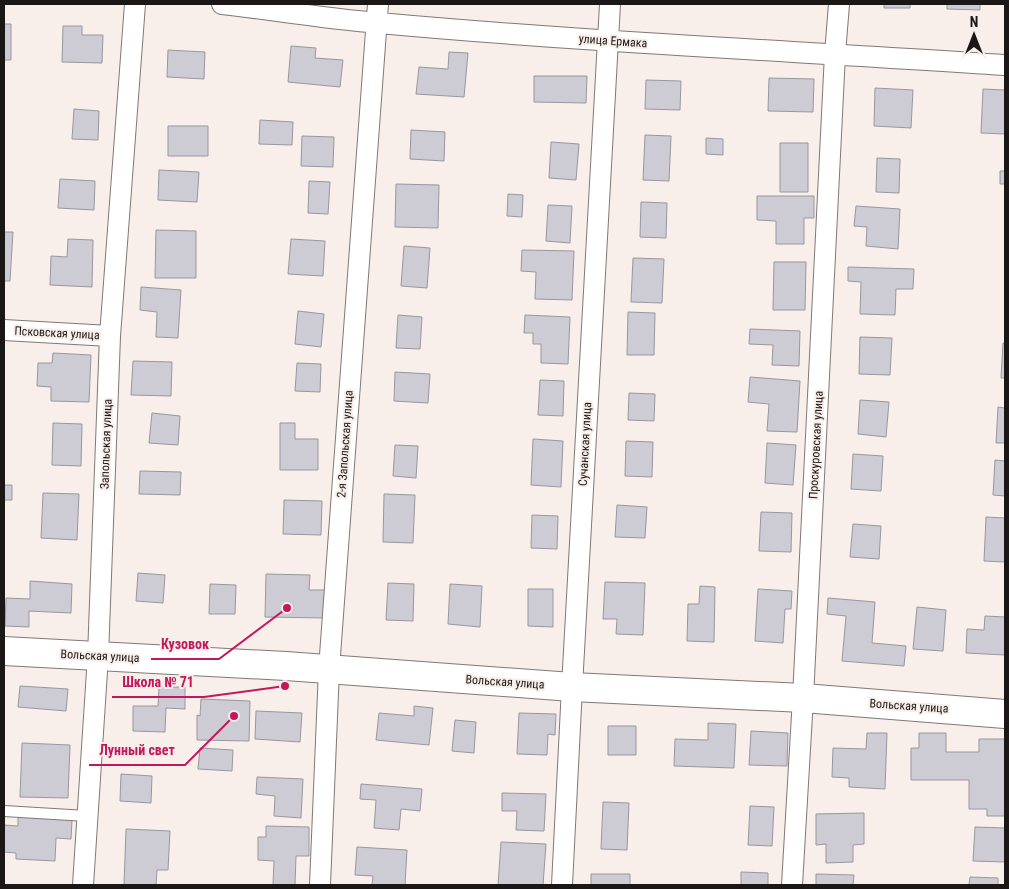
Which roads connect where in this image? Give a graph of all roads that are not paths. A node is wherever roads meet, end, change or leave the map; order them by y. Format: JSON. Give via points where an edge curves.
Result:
{"nodes":[{"id":1,"x":135,"y":4,"type":"edge"},
{"id":2,"x":222,"y":4,"type":"edge"},
{"id":3,"x":610,"y":4,"type":"edge"},
{"id":4,"x":839,"y":4,"type":"edge"},
{"id":5,"x":377,"y":13,"type":"edge"},
{"id":6,"x":607,"y":41,"type":"junction"},
{"id":7,"x":835,"y":54,"type":"junction"},
{"id":8,"x":1005,"y":65,"type":"edge"},
{"id":9,"x":4,"y":330,"type":"edge"},
{"id":10,"x":110,"y":336,"type":"junction"},
{"id":11,"x":4,"y":651,"type":"edge"},
{"id":12,"x":98,"y":656,"type":"junction"},
{"id":13,"x":329,"y":669,"type":"junction"},
{"id":14,"x":572,"y":687,"type":"junction"},
{"id":15,"x":803,"y":698,"type":"junction"},
{"id":16,"x":1005,"y":714,"type":"edge"},
{"id":17,"x":4,"y":811,"type":"edge"},
{"id":18,"x":87,"y":816,"type":"junction"},
{"id":19,"x":82,"y":885,"type":"edge"},
{"id":20,"x":320,"y":885,"type":"edge"},
{"id":21,"x":562,"y":885,"type":"edge"},
{"id":22,"x":792,"y":885,"type":"edge"}],
"edges":[{"from":1,"to":10,"type":"street","name":"Запольская улица"},
{"from":2,"to":5,"type":"street","name":"улица Ермака"},
{"from":3,"to":6,"type":"street","name":"Сучанская улица"},
{"from":4,"to":7,"type":"street","name":"Проскуровская улица"},
{"from":5,"to":6,"type":"street","name":"улица Ермака"},
{"from":5,"to":13,"type":"street","name":"2-я Запольская улица"},
{"from":6,"to":7,"type":"street","name":"улица Ермака"},
{"from":6,"to":14,"type":"street","name":"Сучанская улица"},
{"from":7,"to":8,"type":"street","name":"улица Ермака"},
{"from":7,"to":15,"type":"street","name":"Проскуровская улица"},
{"from":9,"to":10,"type":"street","name":"Псковская улица"},
{"from":10,"to":12,"type":"street","name":"Запольская улица"},
{"from":11,"to":12,"type":"street","name":"Вольская улица"},
{"from":12,"to":13,"type":"street","name":"Вольская улица"},
{"from":12,"to":18,"type":"street","name":"Запольская улица"},
{"from":13,"to":14,"type":"street","name":"Вольская улица"},
{"from":13,"to":20,"type":"street","name":"2-я Запольская улица"},
{"from":14,"to":15,"type":"street","name":"Вольская улица"},
{"from":14,"to":21,"type":"street","name":"Сучанская улица"},
{"from":15,"to":16,"type":"street","name":"Вольская улица"},
{"from":15,"to":22,"type":"street","name":"Проскуровская улица"},
{"from":17,"to":18,"type":"lane"},
{"from":18,"to":19,"type":"street","name":"Запольская улица"}]}
